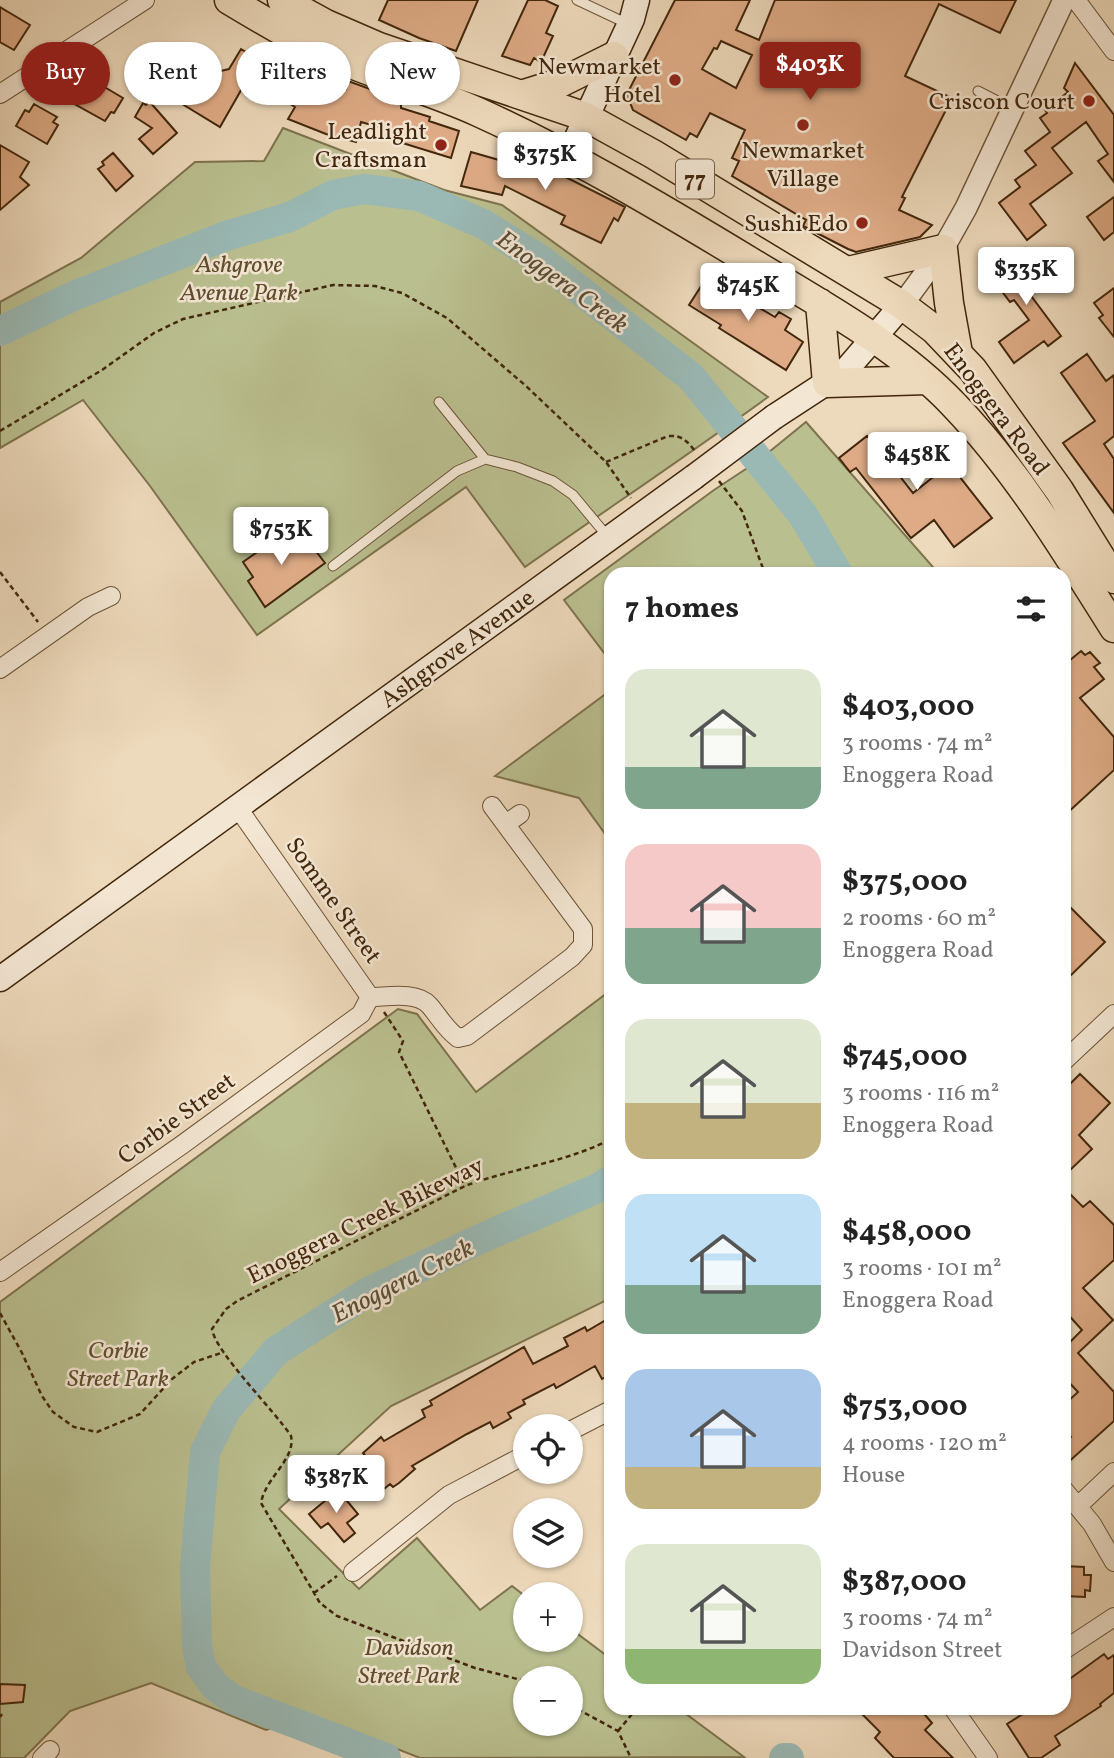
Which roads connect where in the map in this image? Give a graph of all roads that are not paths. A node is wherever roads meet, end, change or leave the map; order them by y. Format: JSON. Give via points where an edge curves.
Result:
{"nodes":[{"id":1,"x":145,"y":0,"type":"edge"},
{"id":2,"x":229,"y":0,"type":"edge"},
{"id":3,"x":282,"y":0,"type":"edge"},
{"id":4,"x":577,"y":0,"type":"edge"},
{"id":5,"x":649,"y":0,"type":"edge"},
{"id":6,"x":1064,"y":0,"type":"edge"},
{"id":7,"x":1076,"y":0,"type":"edge"},
{"id":8,"x":633,"y":15,"type":"edge"},
{"id":9,"x":1114,"y":51,"type":"edge"},
{"id":10,"x":614,"y":56,"type":"junction"},
{"id":11,"x":978,"y":91,"type":"dead end"},
{"id":12,"x":0,"y":94,"type":"edge"},
{"id":13,"x":522,"y":95,"type":"junction"},
{"id":14,"x":1013,"y":109,"type":"junction"},
{"id":15,"x":586,"y":117,"type":"junction"},
{"id":16,"x":569,"y":155,"type":"junction"},
{"id":17,"x":943,"y":249,"type":"junction"},
{"id":18,"x":848,"y":271,"type":"junction"},
{"id":19,"x":820,"y":303,"type":"junction"},
{"id":20,"x":902,"y":305,"type":"junction"},
{"id":21,"x":874,"y":338,"type":"junction"},
{"id":22,"x":958,"y":353,"type":"junction"},
{"id":23,"x":928,"y":380,"type":"junction"},
{"id":24,"x":827,"y":383,"type":"junction"},
{"id":25,"x":439,"y":402,"type":"dead end"},
{"id":26,"x":485,"y":459,"type":"junction"},
{"id":27,"x":608,"y":537,"type":"junction"},
{"id":28,"x":333,"y":566,"type":"dead end"},
{"id":29,"x":1114,"y":579,"type":"edge"},
{"id":30,"x":111,"y":596,"type":"dead end"},
{"id":31,"x":1114,"y":628,"type":"edge"},
{"id":32,"x":0,"y":670,"type":"edge"},
{"id":33,"x":492,"y":806,"type":"dead end"},
{"id":34,"x":238,"y":808,"type":"junction"},
{"id":35,"x":0,"y":979,"type":"edge"},
{"id":36,"x":370,"y":997,"type":"junction"},
{"id":37,"x":1114,"y":1014,"type":"edge"},
{"id":38,"x":1071,"y":1054,"type":"edge"},
{"id":39,"x":1,"y":1272,"type":"edge"},
{"id":40,"x":604,"y":1414,"type":"edge"},
{"id":41,"x":583,"y":1424,"type":"edge"},
{"id":42,"x":513,"y":1461,"type":"edge"},
{"id":43,"x":1114,"y":1472,"type":"edge"},
{"id":44,"x":1071,"y":1497,"type":"edge"},
{"id":45,"x":1079,"y":1505,"type":"junction"},
{"id":46,"x":1114,"y":1562,"type":"edge"},
{"id":47,"x":353,"y":1572,"type":"road end"},
{"id":48,"x":1114,"y":1617,"type":"edge"},
{"id":49,"x":1071,"y":1645,"type":"edge"},
{"id":50,"x":964,"y":1715,"type":"edge"},
{"id":51,"x":988,"y":1758,"type":"edge"}],
"edges":[{"from":1,"to":12,"type":"street"},
{"from":2,"to":16,"type":"main road","name":"Enoggera Road","number":"77","via":[[336,58],[452,100]]},
{"from":3,"to":13,"type":"main road","name":"Enoggera Road","number":"77","via":[[353,36]]},
{"from":4,"to":8,"type":"lane"},
{"from":5,"to":8,"type":"main road"},
{"from":6,"to":14,"type":"street"},
{"from":7,"to":9,"type":"street"},
{"from":8,"to":10,"type":"main road"},
{"from":10,"to":13,"type":"main road","via":[[562,82]]},
{"from":10,"to":15,"type":"main road"},
{"from":11,"to":14,"type":"lane"},
{"from":13,"to":15,"type":"main road","name":"Enoggera Road","number":"77"},
{"from":14,"to":17,"type":"street"},
{"from":15,"to":16,"type":"main road"},
{"from":15,"to":18,"type":"main road","name":"Enoggera Road","number":"77"},
{"from":16,"to":19,"type":"main road","name":"Enoggera Road","number":"77"},
{"from":17,"to":18,"type":"main road"},
{"from":17,"to":20,"type":"street"},
{"from":17,"to":22,"type":"main road"},
{"from":18,"to":20,"type":"main road","name":"Enoggera Road","number":"77"},
{"from":19,"to":21,"type":"main road","name":"Enoggera Road","number":"77"},
{"from":19,"to":24,"type":"main road"},
{"from":20,"to":21,"type":"main road","name":"Ashgrove Avenue"},
{"from":20,"to":22,"type":"main road","name":"Enoggera Road","number":"77"},
{"from":21,"to":23,"type":"main road","name":"Enoggera Road","number":"77"},
{"from":21,"to":24,"type":"main road","name":"Ashgrove Avenue","via":[[846,370]]},
{"from":22,"to":29,"type":"main road","name":"Enoggera Road","number":"77","via":[[1051,479]]},
{"from":23,"to":24,"type":"main road"},
{"from":23,"to":31,"type":"main road","name":"Enoggera Road","number":"77","via":[[1002,463]]},
{"from":24,"to":27,"type":"main road","name":"Ashgrove Avenue","bridge":true},
{"from":25,"to":26,"type":"lane"},
{"from":26,"to":27,"type":"lane","via":[[553,481],[573,495]]},
{"from":26,"to":28,"type":"lane","via":[[457,471]]},
{"from":27,"to":34,"type":"main road","name":"Ashgrove Avenue"},
{"from":30,"to":32,"type":"street"},
{"from":33,"to":36,"type":"street","name":"Somme Street","via":[[513,819],[583,929],[583,945],[467,1036],[458,1038],[449,1032],[416,996]]},
{"from":34,"to":35,"type":"main road","name":"Ashgrove Avenue"},
{"from":34,"to":36,"type":"street","name":"Somme Street"},
{"from":36,"to":39,"type":"street","name":"Corbie Street","via":[[361,1014]]},
{"from":37,"to":38,"type":"street"},
{"from":40,"to":41,"type":"street"},
{"from":42,"to":47,"type":"street","via":[[449,1495]]},
{"from":43,"to":45,"type":"street"},
{"from":44,"to":45,"type":"street"},
{"from":45,"to":46,"type":"street"},
{"from":48,"to":49,"type":"street"},
{"from":50,"to":51,"type":"street"}]}
